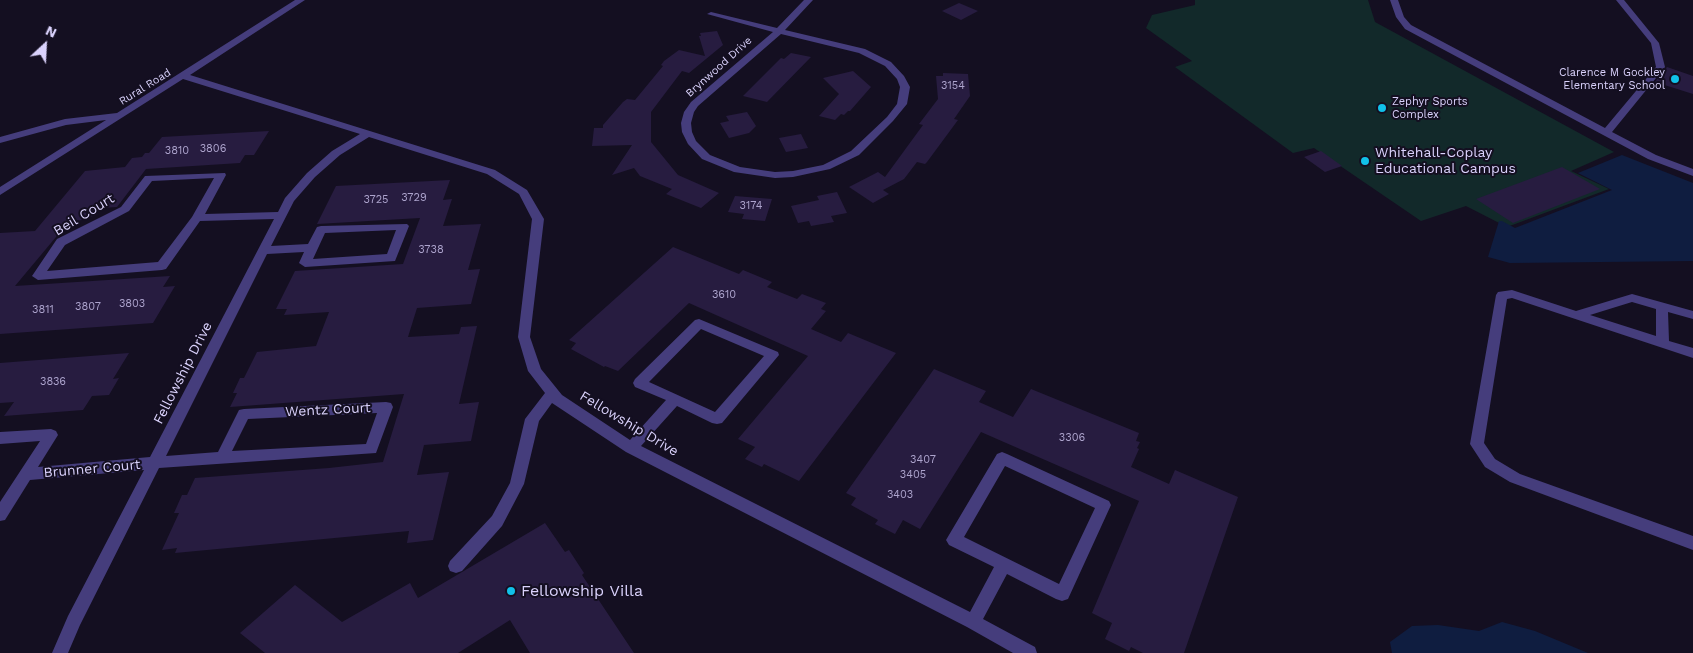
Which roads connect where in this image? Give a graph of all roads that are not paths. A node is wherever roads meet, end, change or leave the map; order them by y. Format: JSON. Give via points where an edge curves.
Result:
{"nodes":[{"id":1,"x":301,"y":0,"type":"edge"},
{"id":2,"x":809,"y":0,"type":"edge"},
{"id":3,"x":1394,"y":0,"type":"edge"},
{"id":4,"x":1620,"y":0,"type":"edge"},
{"id":5,"x":711,"y":14,"type":"dead end"},
{"id":6,"x":779,"y":31,"type":"junction"},
{"id":7,"x":183,"y":76,"type":"junction"},
{"id":8,"x":120,"y":116,"type":"junction"},
{"id":9,"x":1606,"y":133,"type":"junction"},
{"id":10,"x":368,"y":134,"type":"junction"},
{"id":11,"x":0,"y":140,"type":"edge"},
{"id":12,"x":1693,"y":173,"type":"edge"},
{"id":13,"x":17,"y":181,"type":"junction"},
{"id":14,"x":0,"y":183,"type":"edge"},
{"id":15,"x":0,"y":192,"type":"edge"},
{"id":16,"x":282,"y":215,"type":"junction"},
{"id":17,"x":196,"y":218,"type":"junction"},
{"id":18,"x":312,"y":248,"type":"junction"},
{"id":19,"x":263,"y":250,"type":"junction"},
{"id":20,"x":1662,"y":307,"type":"junction"},
{"id":21,"x":1576,"y":315,"type":"junction"},
{"id":22,"x":1693,"y":316,"type":"edge"},
{"id":23,"x":1663,"y":343,"type":"junction"},
{"id":24,"x":1693,"y":353,"type":"edge"},
{"id":25,"x":552,"y":393,"type":"junction"},
{"id":26,"x":675,"y":399,"type":"junction"},
{"id":27,"x":0,"y":438,"type":"edge"},
{"id":28,"x":631,"y":448,"type":"junction"},
{"id":29,"x":222,"y":457,"type":"junction"},
{"id":30,"x":155,"y":464,"type":"junction"},
{"id":31,"x":28,"y":474,"type":"junction"},
{"id":32,"x":0,"y":515,"type":"edge"},
{"id":33,"x":1693,"y":543,"type":"edge"},
{"id":34,"x":1004,"y":564,"type":"junction"},
{"id":35,"x":456,"y":566,"type":"dead end"},
{"id":36,"x":974,"y":622,"type":"junction"},
{"id":37,"x":60,"y":653,"type":"edge"},
{"id":38,"x":1029,"y":653,"type":"edge"}],
"edges":[{"from":1,"to":7,"type":"street","name":"Rural Road"},
{"from":2,"to":6,"type":"street","name":"Brynwood Drive"},
{"from":3,"to":9,"type":"street","via":[[1408,27]]},
{"from":4,"to":9,"type":"street","via":[[1655,43],[1661,67]]},
{"from":5,"to":6,"type":"street","name":"Brynwood Drive"},
{"from":6,"to":6,"type":"street","name":"Brynwood Drive","via":[[694,104],[689,112],[686,123],[692,142],[706,156],[721,164],[746,172],[775,175],[826,167],[855,153],[902,104],[905,87],[902,78],[888,64],[862,51]]},
{"from":7,"to":8,"type":"street","name":"Rural Road"},
{"from":7,"to":10,"type":"street","name":"Fellowship Drive"},
{"from":8,"to":11,"type":"street","via":[[65,122]]},
{"from":8,"to":13,"type":"street","name":"Rural Road"},
{"from":9,"to":12,"type":"street","via":[[1652,157]]},
{"from":10,"to":16,"type":"street","name":"Fellowship Drive","via":[[336,153],[311,175],[289,200]]},
{"from":10,"to":25,"type":"street","name":"Fellowship Drive","via":[[491,172],[524,192],[538,219],[524,337],[535,371]]},
{"from":13,"to":14,"type":"street"},
{"from":13,"to":15,"type":"street","name":"Rural Road"},
{"from":16,"to":17,"type":"street"},
{"from":16,"to":19,"type":"street","name":"Fellowship Drive"},
{"from":17,"to":17,"type":"street","name":"Beil Court","via":[[221,175],[149,178],[125,209],[61,242],[38,276],[162,266]]},
{"from":18,"to":18,"type":"street","via":[[321,230],[404,226],[391,258],[304,264]]},
{"from":18,"to":19,"type":"street"},
{"from":19,"to":30,"type":"street","name":"Fellowship Drive"},
{"from":20,"to":21,"type":"street","via":[[1632,298]]},
{"from":20,"to":22,"type":"street"},
{"from":20,"to":23,"type":"street"},
{"from":21,"to":23,"type":"street"},
{"from":21,"to":33,"type":"street","via":[[1512,294],[1502,295],[1477,444],[1490,463],[1515,478]]},
{"from":23,"to":24,"type":"street"},
{"from":25,"to":28,"type":"street","name":"Fellowship Drive"},
{"from":25,"to":35,"type":"street","via":[[532,419],[517,484],[497,521]]},
{"from":26,"to":26,"type":"street","via":[[640,383],[699,323],[772,355],[717,419]]},
{"from":26,"to":28,"type":"street"},
{"from":27,"to":31,"type":"street","name":"Brunner Court","via":[[51,435]]},
{"from":28,"to":36,"type":"street","name":"Fellowship Drive"},
{"from":29,"to":29,"type":"street","name":"Wentz Court","via":[[371,448],[386,407],[244,414]]},
{"from":29,"to":30,"type":"street","name":"Wentz Court"},
{"from":30,"to":31,"type":"street","name":"Brunner Court"},
{"from":30,"to":37,"type":"street","name":"Fellowship Drive"},
{"from":31,"to":32,"type":"street","name":"Brunner Court"},
{"from":34,"to":34,"type":"street","via":[[954,540],[1002,458],[1104,505],[1062,594]]},
{"from":34,"to":36,"type":"street"},
{"from":36,"to":38,"type":"street","name":"Fellowship Drive"}]}
